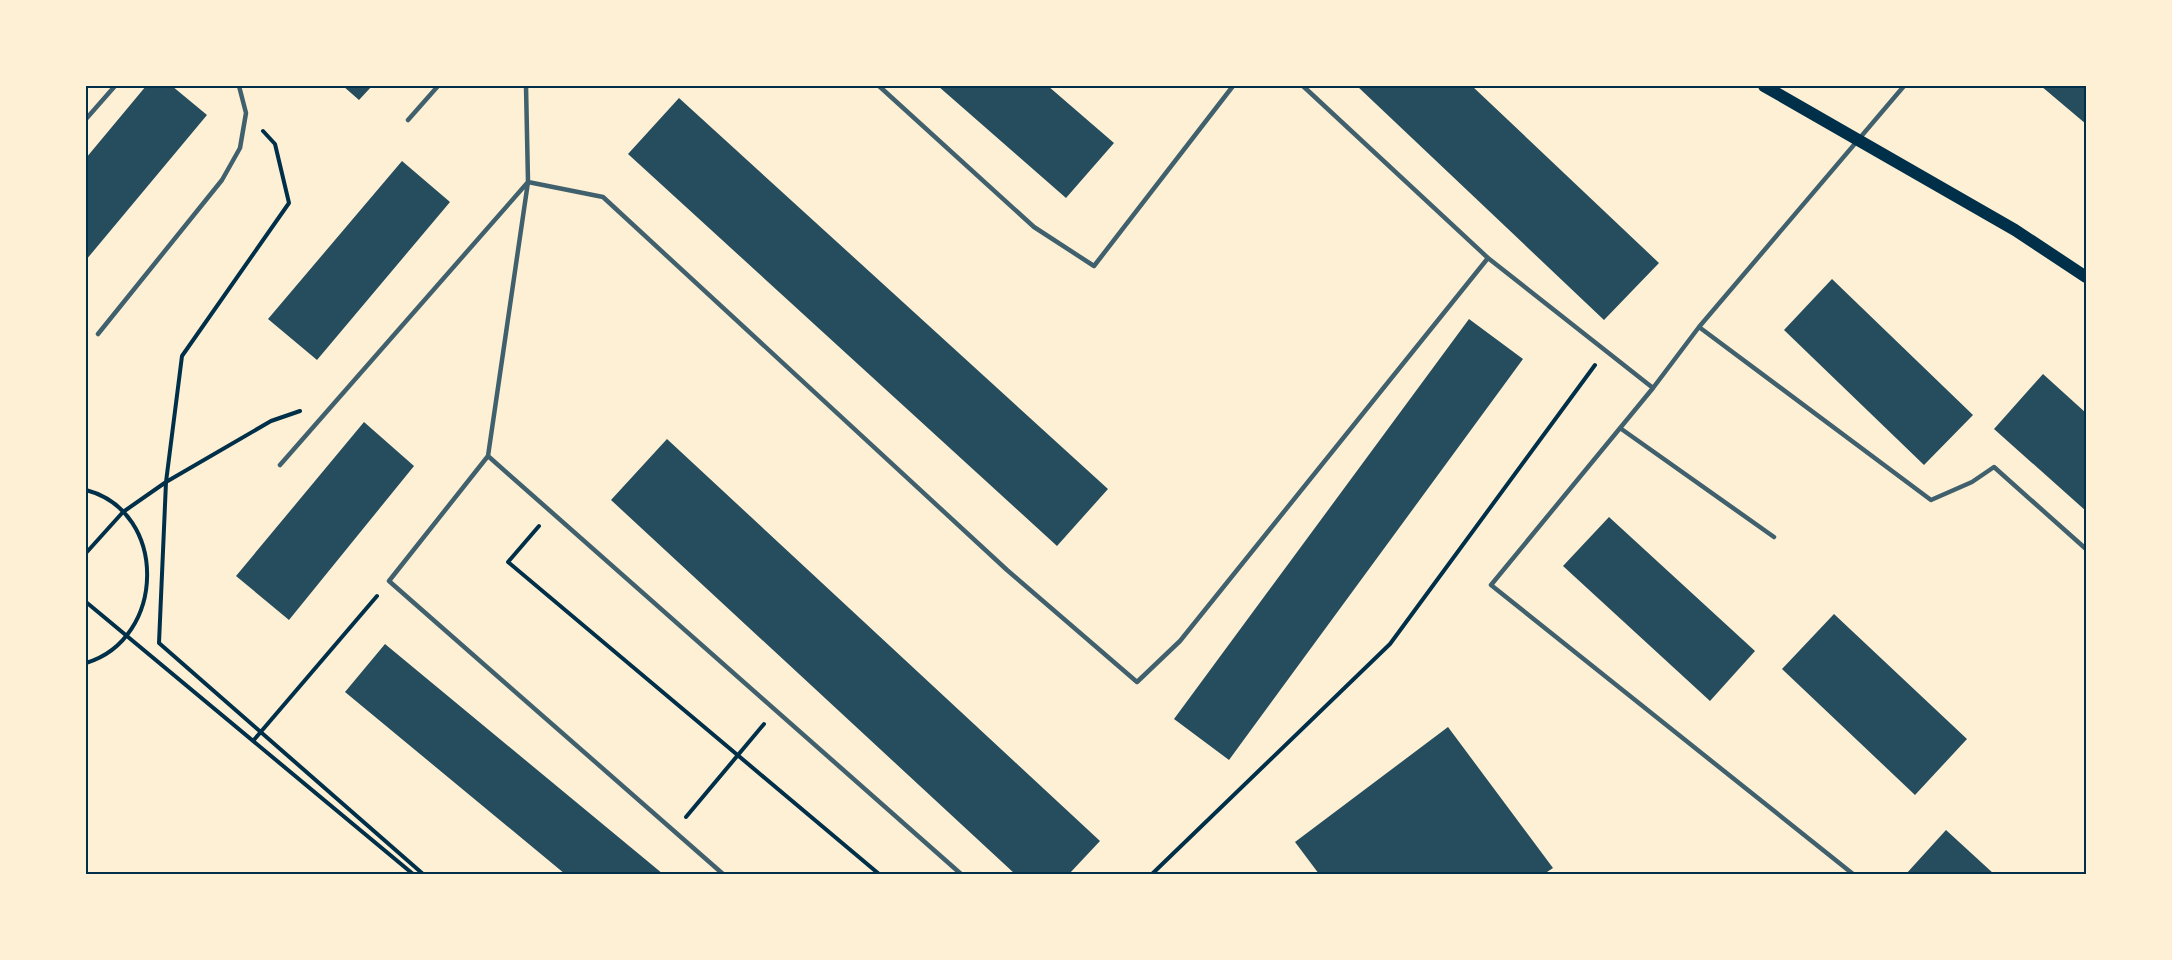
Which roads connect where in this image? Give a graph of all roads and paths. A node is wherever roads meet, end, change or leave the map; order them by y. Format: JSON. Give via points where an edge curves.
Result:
{"nodes":[{"id":1,"x":115,"y":86,"type":"edge"},
{"id":2,"x":239,"y":86,"type":"edge"},
{"id":3,"x":438,"y":86,"type":"edge"},
{"id":4,"x":526,"y":86,"type":"edge"},
{"id":5,"x":879,"y":86,"type":"edge"},
{"id":6,"x":1233,"y":86,"type":"edge"},
{"id":7,"x":1303,"y":86,"type":"edge"},
{"id":8,"x":1764,"y":86,"type":"edge"},
{"id":9,"x":1904,"y":86,"type":"edge"},
{"id":10,"x":246,"y":113,"type":"junction"},
{"id":11,"x":86,"y":119,"type":"edge"},
{"id":12,"x":408,"y":120,"type":"dead end"},
{"id":13,"x":1859,"y":138,"type":"junction"},
{"id":14,"x":528,"y":182,"type":"junction"},
{"id":15,"x":1488,"y":258,"type":"junction"},
{"id":16,"x":2086,"y":277,"type":"edge"},
{"id":17,"x":1699,"y":327,"type":"junction"},
{"id":18,"x":98,"y":334,"type":"dead end"},
{"id":19,"x":1606,"y":351,"type":"junction"},
{"id":20,"x":1653,"y":388,"type":"junction"},
{"id":21,"x":340,"y":396,"type":"junction"},
{"id":22,"x":1620,"y":428,"type":"junction"},
{"id":23,"x":488,"y":456,"type":"junction"},
{"id":24,"x":280,"y":465,"type":"dead end"},
{"id":25,"x":166,"y":482,"type":"junction"},
{"id":26,"x":86,"y":490,"type":"edge"},
{"id":27,"x":123,"y":512,"type":"junction"},
{"id":28,"x":551,"y":512,"type":"junction"},
{"id":29,"x":1774,"y":537,"type":"dead end"},
{"id":30,"x":2086,"y":549,"type":"edge"},
{"id":31,"x":86,"y":554,"type":"edge"},
{"id":32,"x":390,"y":581,"type":"junction"},
{"id":33,"x":86,"y":602,"type":"edge"},
{"id":34,"x":127,"y":636,"type":"junction"},
{"id":35,"x":86,"y":663,"type":"edge"},
{"id":36,"x":776,"y":711,"type":"junction"},
{"id":37,"x":261,"y":732,"type":"junction"},
{"id":38,"x":254,"y":741,"type":"junction"},
{"id":39,"x":738,"y":756,"type":"junction"},
{"id":40,"x":674,"y":832,"type":"junction"},
{"id":41,"x":413,"y":874,"type":"edge"},
{"id":42,"x":423,"y":874,"type":"edge"},
{"id":43,"x":723,"y":874,"type":"edge"},
{"id":44,"x":879,"y":874,"type":"edge"},
{"id":45,"x":961,"y":874,"type":"edge"},
{"id":46,"x":1152,"y":874,"type":"edge"},
{"id":47,"x":1852,"y":874,"type":"edge"}],
"edges":[{"from":1,"to":11,"type":"lane"},
{"from":2,"to":10,"type":"lane"},
{"from":3,"to":12,"type":"lane"},
{"from":4,"to":14,"type":"lane"},
{"from":5,"to":6,"type":"lane","via":[[1034,227],[1094,266]]},
{"from":7,"to":15,"type":"lane"},
{"from":8,"to":13,"type":"main road"},
{"from":9,"to":13,"type":"lane"},
{"from":10,"to":18,"type":"lane","via":[[240,148],[222,180]]},
{"from":10,"to":25,"type":"path","via":[[275,144],[289,203],[182,356]]},
{"from":13,"to":16,"type":"main road","via":[[2015,230]]},
{"from":13,"to":17,"type":"lane"},
{"from":14,"to":15,"type":"lane","via":[[603,197],[1006,570],[1137,682],[1180,641]]},
{"from":14,"to":21,"type":"lane"},
{"from":14,"to":23,"type":"lane"},
{"from":15,"to":19,"type":"lane"},
{"from":17,"to":20,"type":"lane"},
{"from":17,"to":30,"type":"lane","via":[[1931,500],[1972,482],[1994,467]]},
{"from":19,"to":20,"type":"lane"},
{"from":19,"to":46,"type":"path","via":[[1390,644]]},
{"from":20,"to":22,"type":"lane"},
{"from":21,"to":24,"type":"lane"},
{"from":21,"to":25,"type":"path","via":[[271,422]]},
{"from":22,"to":29,"type":"lane"},
{"from":22,"to":47,"type":"lane","via":[[1491,585]]},
{"from":23,"to":28,"type":"lane"},
{"from":23,"to":32,"type":"lane"},
{"from":25,"to":27,"type":"path"},
{"from":25,"to":37,"type":"path","via":[[159,643]]},
{"from":26,"to":27,"type":"path"},
{"from":27,"to":31,"type":"path"},
{"from":27,"to":34,"type":"path","via":[[142,540],[149,573],[143,607]]},
{"from":28,"to":36,"type":"lane"},
{"from":28,"to":39,"type":"path","via":[[507,562]]},
{"from":32,"to":37,"type":"path"},
{"from":32,"to":40,"type":"lane"},
{"from":33,"to":34,"type":"path"},
{"from":34,"to":35,"type":"path","via":[[100,659]]},
{"from":34,"to":38,"type":"path"},
{"from":36,"to":39,"type":"path"},
{"from":36,"to":45,"type":"lane"},
{"from":37,"to":38,"type":"path"},
{"from":37,"to":42,"type":"path"},
{"from":38,"to":41,"type":"path"},
{"from":39,"to":40,"type":"path"},
{"from":39,"to":44,"type":"path"},
{"from":40,"to":43,"type":"lane"}]}
